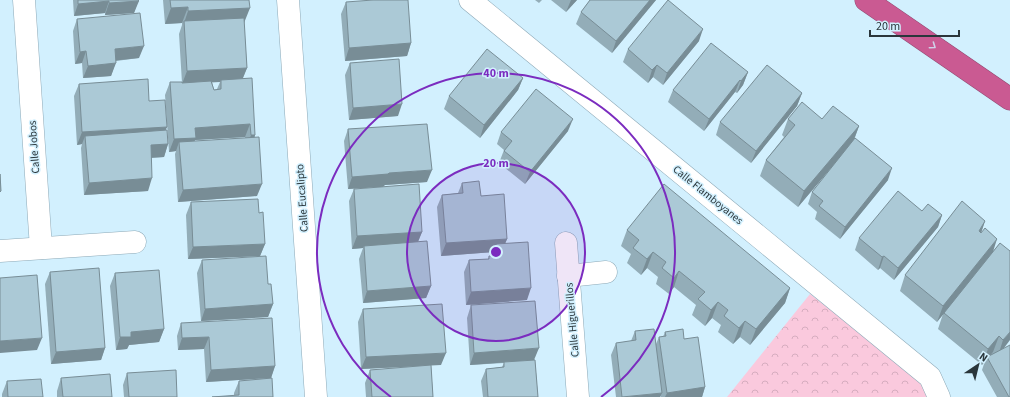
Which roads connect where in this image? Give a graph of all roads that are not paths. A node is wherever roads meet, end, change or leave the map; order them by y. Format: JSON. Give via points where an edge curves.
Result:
{"nodes":[{"id":1,"x":24,"y":0,"type":"edge"},
{"id":2,"x":288,"y":0,"type":"edge"},
{"id":3,"x":470,"y":0,"type":"edge"},
{"id":4,"x":866,"y":0,"type":"edge"},
{"id":5,"x":1010,"y":99,"type":"edge"},
{"id":6,"x":135,"y":242,"type":"dead end"},
{"id":7,"x":566,"y":243,"type":"dead end"},
{"id":8,"x":41,"y":248,"type":"junction"},
{"id":9,"x":0,"y":251,"type":"edge"},
{"id":10,"x":606,"y":272,"type":"dead end"},
{"id":11,"x":568,"y":276,"type":"junction"},
{"id":12,"x":316,"y":397,"type":"edge"},
{"id":13,"x":578,"y":397,"type":"edge"},
{"id":14,"x":939,"y":397,"type":"edge"}],
"edges":[{"from":1,"to":8,"type":"street","name":"Calle Jobos"},
{"from":2,"to":12,"type":"street","name":"Calle Eucalipto"},
{"from":3,"to":14,"type":"street","name":"Calle Flamboyanes","via":[[930,377]]},
{"from":4,"to":5,"type":"highway","one_way":true},
{"from":6,"to":8,"type":"street"},
{"from":7,"to":11,"type":"street","name":"Calle Higuerillos"},
{"from":8,"to":9,"type":"street"},
{"from":10,"to":11,"type":"street"},
{"from":11,"to":13,"type":"street","name":"Calle Higuerillos"}]}
